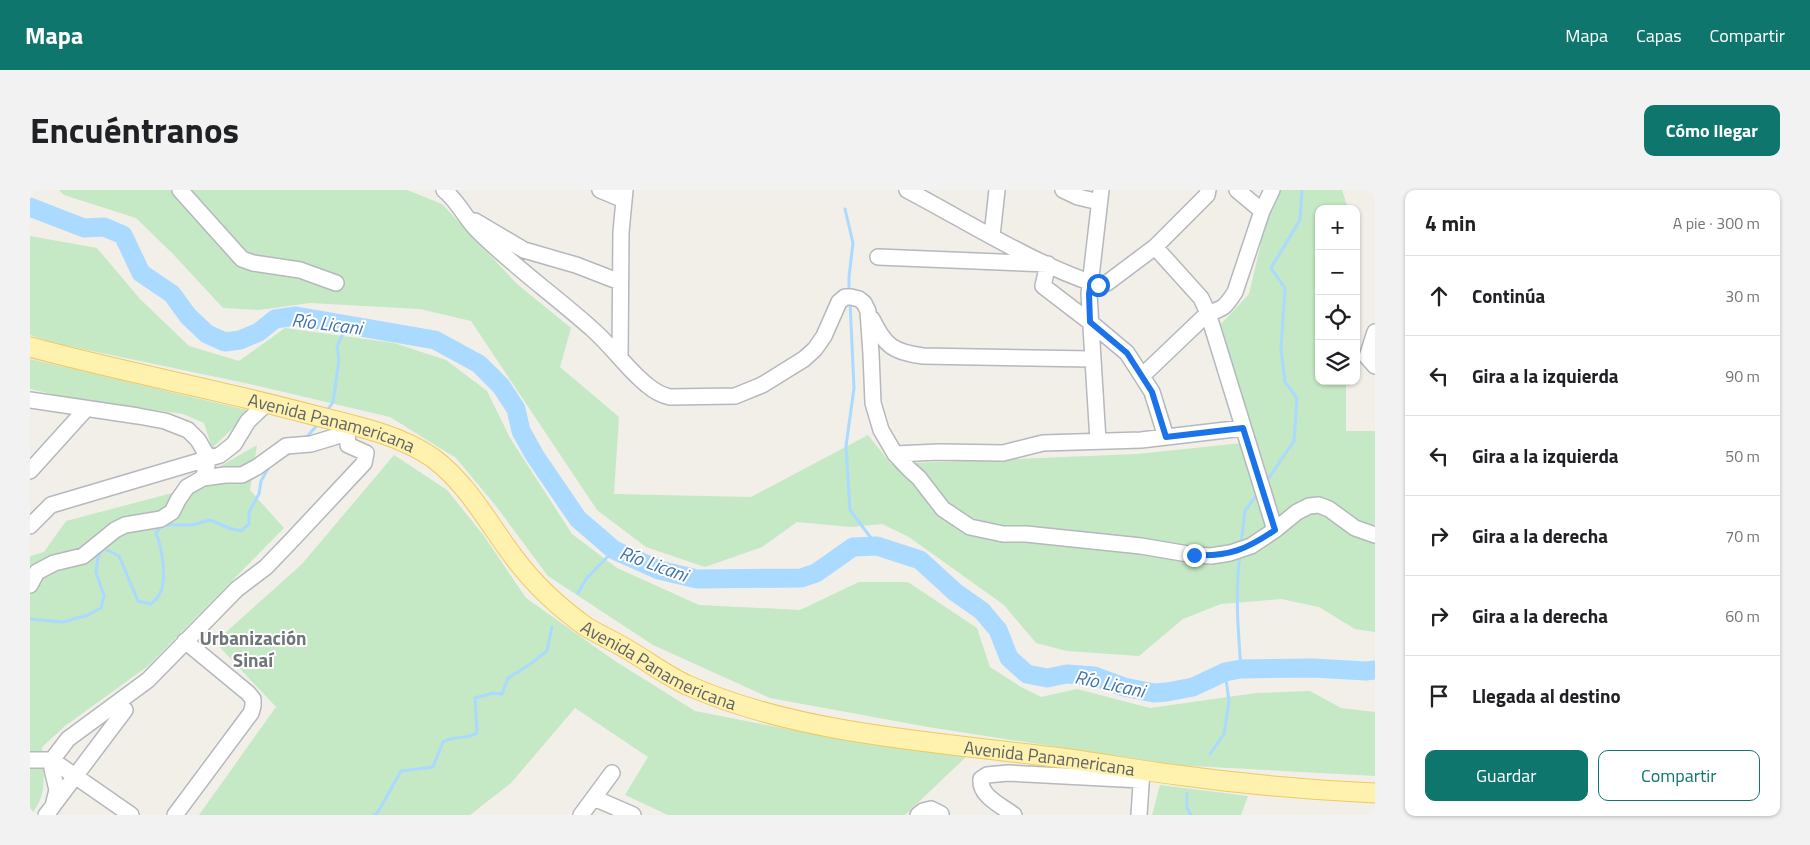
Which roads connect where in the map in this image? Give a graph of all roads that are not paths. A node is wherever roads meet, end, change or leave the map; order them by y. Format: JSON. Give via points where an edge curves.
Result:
{"nodes":[{"id":1,"x":180,"y":190,"type":"edge"},
{"id":2,"x":444,"y":190,"type":"edge"},
{"id":3,"x":600,"y":190,"type":"edge"},
{"id":4,"x":907,"y":190,"type":"edge"},
{"id":5,"x":997,"y":190,"type":"edge"},
{"id":6,"x":1063,"y":190,"type":"edge"},
{"id":7,"x":1208,"y":190,"type":"edge"},
{"id":8,"x":1237,"y":190,"type":"edge"},
{"id":9,"x":1272,"y":190,"type":"edge"},
{"id":10,"x":625,"y":195,"type":"edge"},
{"id":11,"x":1100,"y":196,"type":"edge"},
{"id":12,"x":1262,"y":210,"type":"junction"},
{"id":13,"x":463,"y":214,"type":"junction"},
{"id":14,"x":992,"y":236,"type":"junction"},
{"id":15,"x":1155,"y":247,"type":"junction"},
{"id":16,"x":878,"y":257,"type":"dead end"},
{"id":17,"x":1048,"y":264,"type":"junction"},
{"id":18,"x":620,"y":282,"type":"junction"},
{"id":19,"x":1091,"y":282,"type":"junction"},
{"id":20,"x":336,"y":283,"type":"dead end"},
{"id":21,"x":868,"y":311,"type":"junction"},
{"id":22,"x":1208,"y":313,"type":"junction"},
{"id":23,"x":1090,"y":322,"type":"junction"},
{"id":24,"x":1375,"y":332,"type":"edge"},
{"id":25,"x":30,"y":347,"type":"edge"},
{"id":26,"x":620,"y":358,"type":"junction"},
{"id":27,"x":1092,"y":359,"type":"junction"},
{"id":28,"x":1375,"y":366,"type":"edge"},
{"id":29,"x":1142,"y":376,"type":"junction"},
{"id":30,"x":30,"y":400,"type":"edge"},
{"id":31,"x":267,"y":403,"type":"junction"},
{"id":32,"x":86,"y":409,"type":"junction"},
{"id":33,"x":347,"y":427,"type":"junction"},
{"id":34,"x":1243,"y":428,"type":"junction"},
{"id":35,"x":1166,"y":437,"type":"junction"},
{"id":36,"x":1098,"y":440,"type":"junction"},
{"id":37,"x":895,"y":454,"type":"junction"},
{"id":38,"x":209,"y":459,"type":"junction"},
{"id":39,"x":30,"y":471,"type":"edge"},
{"id":40,"x":203,"y":478,"type":"junction"},
{"id":41,"x":30,"y":526,"type":"edge"},
{"id":42,"x":1275,"y":530,"type":"junction"},
{"id":43,"x":1375,"y":536,"type":"edge"},
{"id":44,"x":30,"y":585,"type":"edge"},
{"id":45,"x":186,"y":640,"type":"junction"},
{"id":46,"x":125,"y":710,"type":"dead end"},
{"id":47,"x":30,"y":760,"type":"edge"},
{"id":48,"x":52,"y":760,"type":"junction"},
{"id":49,"x":612,"y":773,"type":"dead end"},
{"id":50,"x":1142,"y":774,"type":"junction"},
{"id":51,"x":74,"y":776,"type":"junction"},
{"id":52,"x":1375,"y":793,"type":"edge"},
{"id":53,"x":594,"y":798,"type":"junction"},
{"id":54,"x":50,"y":811,"type":"edge"},
{"id":55,"x":941,"y":814,"type":"edge"},
{"id":56,"x":131,"y":815,"type":"edge"},
{"id":57,"x":175,"y":815,"type":"edge"},
{"id":58,"x":581,"y":815,"type":"edge"},
{"id":59,"x":633,"y":815,"type":"edge"},
{"id":60,"x":918,"y":815,"type":"edge"},
{"id":61,"x":1014,"y":815,"type":"edge"},
{"id":62,"x":1139,"y":815,"type":"edge"}],
"edges":[{"from":1,"to":20,"type":"street","via":[[242,259],[300,270]]},
{"from":2,"to":13,"type":"street","via":[[452,196]]},
{"from":3,"to":10,"type":"street"},
{"from":4,"to":14,"type":"street"},
{"from":5,"to":14,"type":"street"},
{"from":6,"to":11,"type":"street","via":[[1078,196]]},
{"from":7,"to":15,"type":"street","via":[[1207,195]]},
{"from":8,"to":12,"type":"street"},
{"from":9,"to":12,"type":"street"},
{"from":10,"to":18,"type":"street"},
{"from":11,"to":19,"type":"street"},
{"from":12,"to":22,"type":"street","via":[[1235,292],[1222,310]]},
{"from":13,"to":18,"type":"street","via":[[524,250]]},
{"from":13,"to":26,"type":"street","via":[[512,264],[592,328]]},
{"from":14,"to":17,"type":"street"},
{"from":15,"to":19,"type":"street","via":[[1107,283],[1098,285]]},
{"from":15,"to":22,"type":"street","via":[[1201,298]]},
{"from":16,"to":17,"type":"street"},
{"from":17,"to":19,"type":"street"},
{"from":17,"to":23,"type":"street","via":[[1043,286]]},
{"from":18,"to":26,"type":"street"},
{"from":19,"to":23,"type":"street"},
{"from":21,"to":26,"type":"street","via":[[859,299],[845,297],[834,311],[824,336],[804,359],[762,385],[734,396],[661,395],[646,385]]},
{"from":21,"to":27,"type":"street","via":[[884,341],[908,354]]},
{"from":21,"to":37,"type":"street","via":[[872,403],[881,430]]},
{"from":22,"to":29,"type":"street"},
{"from":22,"to":34,"type":"street"},
{"from":23,"to":27,"type":"street"},
{"from":23,"to":29,"type":"street","via":[[1127,353]]},
{"from":24,"to":28,"type":"street","via":[[1367,357]]},
{"from":25,"to":31,"type":"main road","name":"Avenida Panamericana"},
{"from":27,"to":36,"type":"street"},
{"from":29,"to":35,"type":"street","via":[[1152,392]]},
{"from":30,"to":32,"type":"street"},
{"from":31,"to":33,"type":"main road","name":"Avenida Panamericana"},
{"from":31,"to":38,"type":"street","via":[[248,421],[234,444]]},
{"from":32,"to":38,"type":"street","via":[[138,416],[188,430]]},
{"from":32,"to":39,"type":"street"},
{"from":33,"to":40,"type":"street","via":[[311,444],[286,446],[242,475]]},
{"from":33,"to":45,"type":"street","via":[[348,445],[366,453],[364,464],[266,566],[237,589]]},
{"from":33,"to":50,"type":"main road","name":"Avenida Panamericana","via":[[381,433],[413,446],[447,470],[461,483],[516,560],[564,610],[588,628],[682,683],[719,698],[791,719]]},
{"from":34,"to":35,"type":"street"},
{"from":34,"to":42,"type":"street"},
{"from":35,"to":36,"type":"street"},
{"from":36,"to":37,"type":"street","via":[[1043,443],[1003,453]]},
{"from":37,"to":42,"type":"street","via":[[943,509],[970,527],[986,531],[1211,556],[1251,546]]},
{"from":38,"to":40,"type":"street"},
{"from":38,"to":41,"type":"street","via":[[51,505]]},
{"from":40,"to":44,"type":"street","via":[[187,487],[172,512],[161,519],[125,525],[115,530],[83,556],[54,563],[37,572]]},
{"from":42,"to":43,"type":"street","via":[[1297,512],[1320,505],[1355,528]]},
{"from":45,"to":48,"type":"street","via":[[148,680],[68,739]]},
{"from":45,"to":57,"type":"street","via":[[248,693],[254,699],[254,706]]},
{"from":46,"to":51,"type":"street"},
{"from":47,"to":48,"type":"street"},
{"from":48,"to":51,"type":"street"},
{"from":48,"to":54,"type":"street","via":[[57,790]]},
{"from":49,"to":53,"type":"street"},
{"from":50,"to":52,"type":"main road","name":"Avenida Panamericana"},
{"from":50,"to":61,"type":"street","via":[[1008,773],[987,775],[981,779],[984,793]]},
{"from":50,"to":62,"type":"street"},
{"from":51,"to":54,"type":"street"},
{"from":51,"to":56,"type":"street"},
{"from":53,"to":58,"type":"street"},
{"from":53,"to":59,"type":"street"},
{"from":55,"to":60,"type":"street","via":[[931,809]]}]}
